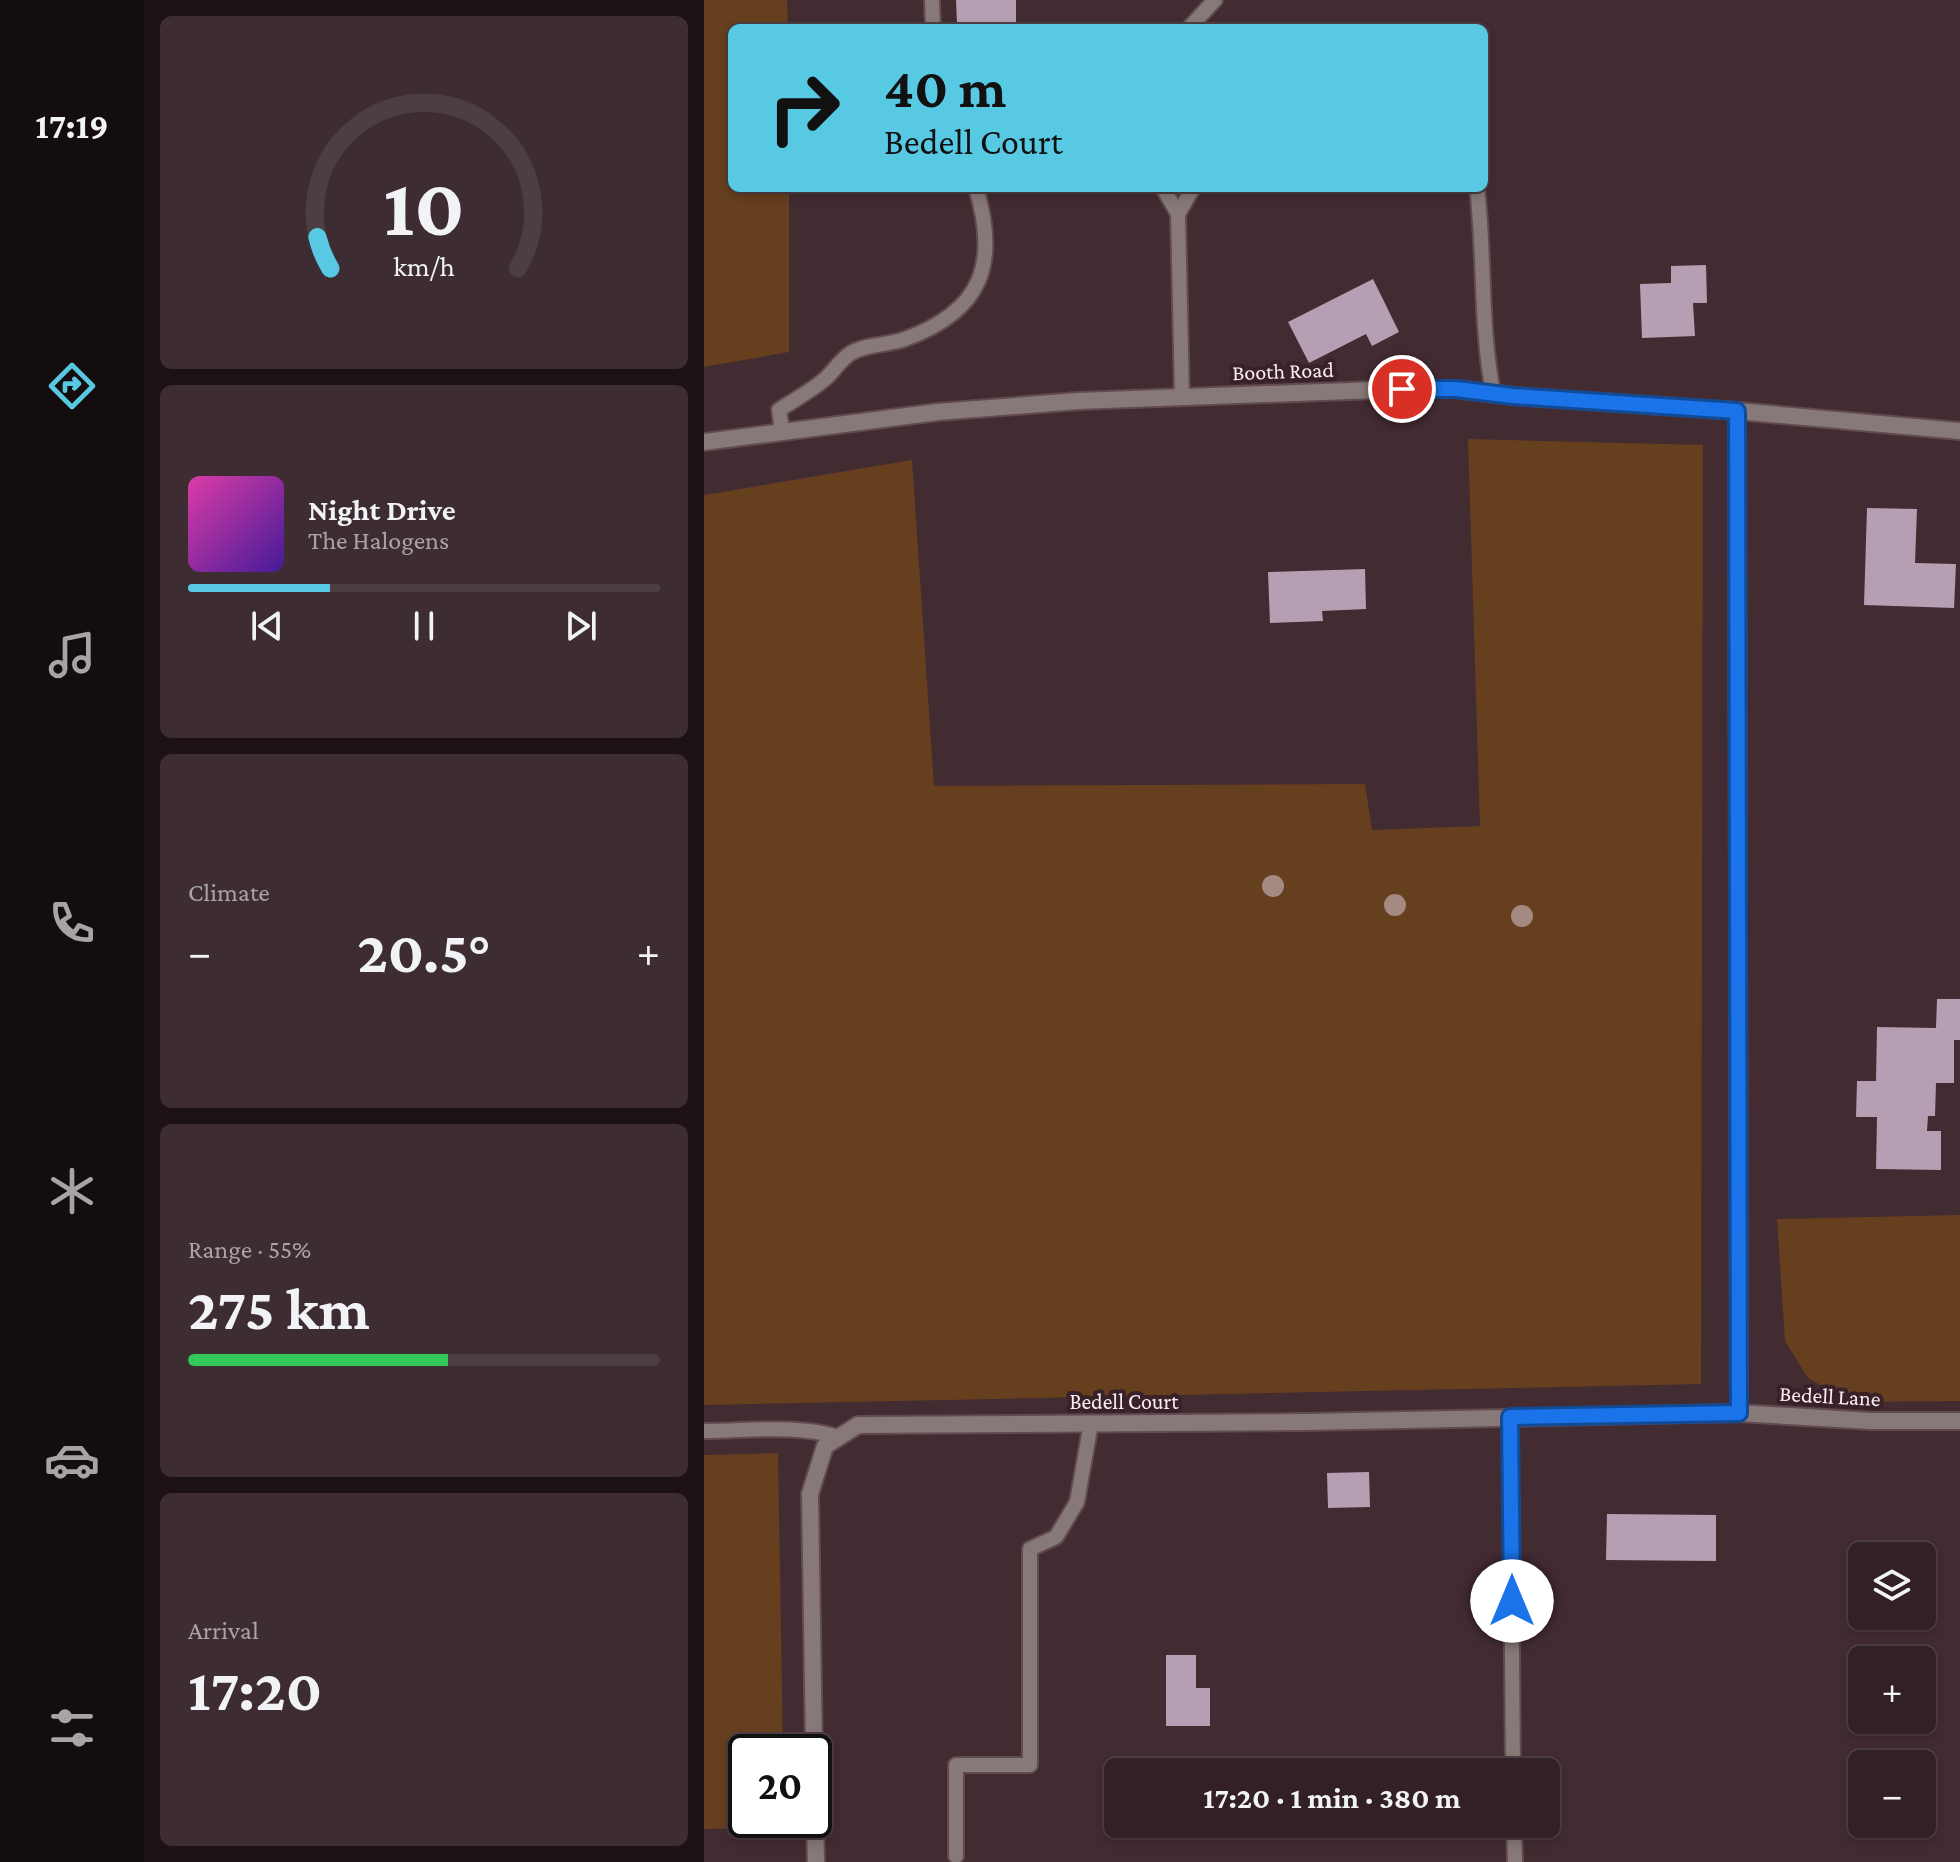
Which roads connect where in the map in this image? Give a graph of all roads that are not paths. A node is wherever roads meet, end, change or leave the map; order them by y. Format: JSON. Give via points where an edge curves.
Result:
{"nodes":[{"id":1,"x":932,"y":0,"type":"edge"},
{"id":2,"x":1215,"y":0,"type":"edge"},
{"id":3,"x":933,"y":24,"type":"edge"},
{"id":4,"x":1193,"y":24,"type":"edge"},
{"id":5,"x":977,"y":192,"type":"edge"},
{"id":6,"x":1165,"y":192,"type":"edge"},
{"id":7,"x":1191,"y":192,"type":"edge"},
{"id":8,"x":1477,"y":192,"type":"edge"},
{"id":9,"x":1178,"y":214,"type":"junction"},
{"id":10,"x":1493,"y":392,"type":"junction"},
{"id":11,"x":1182,"y":397,"type":"junction"},
{"id":12,"x":1737,"y":411,"type":"junction"},
{"id":13,"x":782,"y":430,"type":"junction"},
{"id":14,"x":1960,"y":431,"type":"edge"},
{"id":15,"x":704,"y":442,"type":"edge"},
{"id":16,"x":1739,"y":1413,"type":"junction"},
{"id":17,"x":1510,"y":1417,"type":"junction"},
{"id":18,"x":1960,"y":1421,"type":"edge"},
{"id":19,"x":1091,"y":1423,"type":"junction"},
{"id":20,"x":704,"y":1431,"type":"edge"},
{"id":21,"x":839,"y":1437,"type":"junction"},
{"id":22,"x":814,"y":1734,"type":"edge"},
{"id":23,"x":1513,"y":1758,"type":"edge"},
{"id":24,"x":815,"y":1838,"type":"edge"},
{"id":25,"x":1514,"y":1838,"type":"edge"},
{"id":26,"x":956,"y":1856,"type":"dead end"},
{"id":27,"x":816,"y":1862,"type":"edge"},
{"id":28,"x":1515,"y":1862,"type":"edge"}],
"edges":[{"from":1,"to":3,"type":"lane"},
{"from":2,"to":4,"type":"lane"},
{"from":5,"to":13,"type":"lane","via":[[983,211],[984,272],[965,304],[938,325],[903,340],[852,352],[823,381],[779,410]]},
{"from":6,"to":9,"type":"lane"},
{"from":7,"to":9,"type":"lane"},
{"from":8,"to":10,"type":"lane","via":[[1485,353]]},
{"from":9,"to":11,"type":"lane"},
{"from":10,"to":11,"type":"street","name":"Booth Road","via":[[1402,389]]},
{"from":10,"to":12,"type":"street","name":"Booth Road"},
{"from":11,"to":13,"type":"street","name":"Booth Road","via":[[938,412]]},
{"from":12,"to":14,"type":"street","name":"Booth Road"},
{"from":12,"to":16,"type":"street"},
{"from":13,"to":15,"type":"street","name":"Booth Road"},
{"from":16,"to":17,"type":"street","name":"Bedell Court"},
{"from":16,"to":18,"type":"street","name":"Bedell Lane"},
{"from":17,"to":19,"type":"street","name":"Bedell Court"},
{"from":17,"to":23,"type":"lane"},
{"from":19,"to":21,"type":"street","name":"Bedell Court","via":[[858,1425]]},
{"from":19,"to":26,"type":"lane","via":[[1077,1502],[1056,1537],[1030,1549],[1030,1765],[956,1765]]},
{"from":20,"to":21,"type":"lane","via":[[802,1430]]},
{"from":21,"to":22,"type":"street","via":[[825,1446],[810,1494]]},
{"from":24,"to":27,"type":"street"},
{"from":25,"to":28,"type":"lane"}]}
